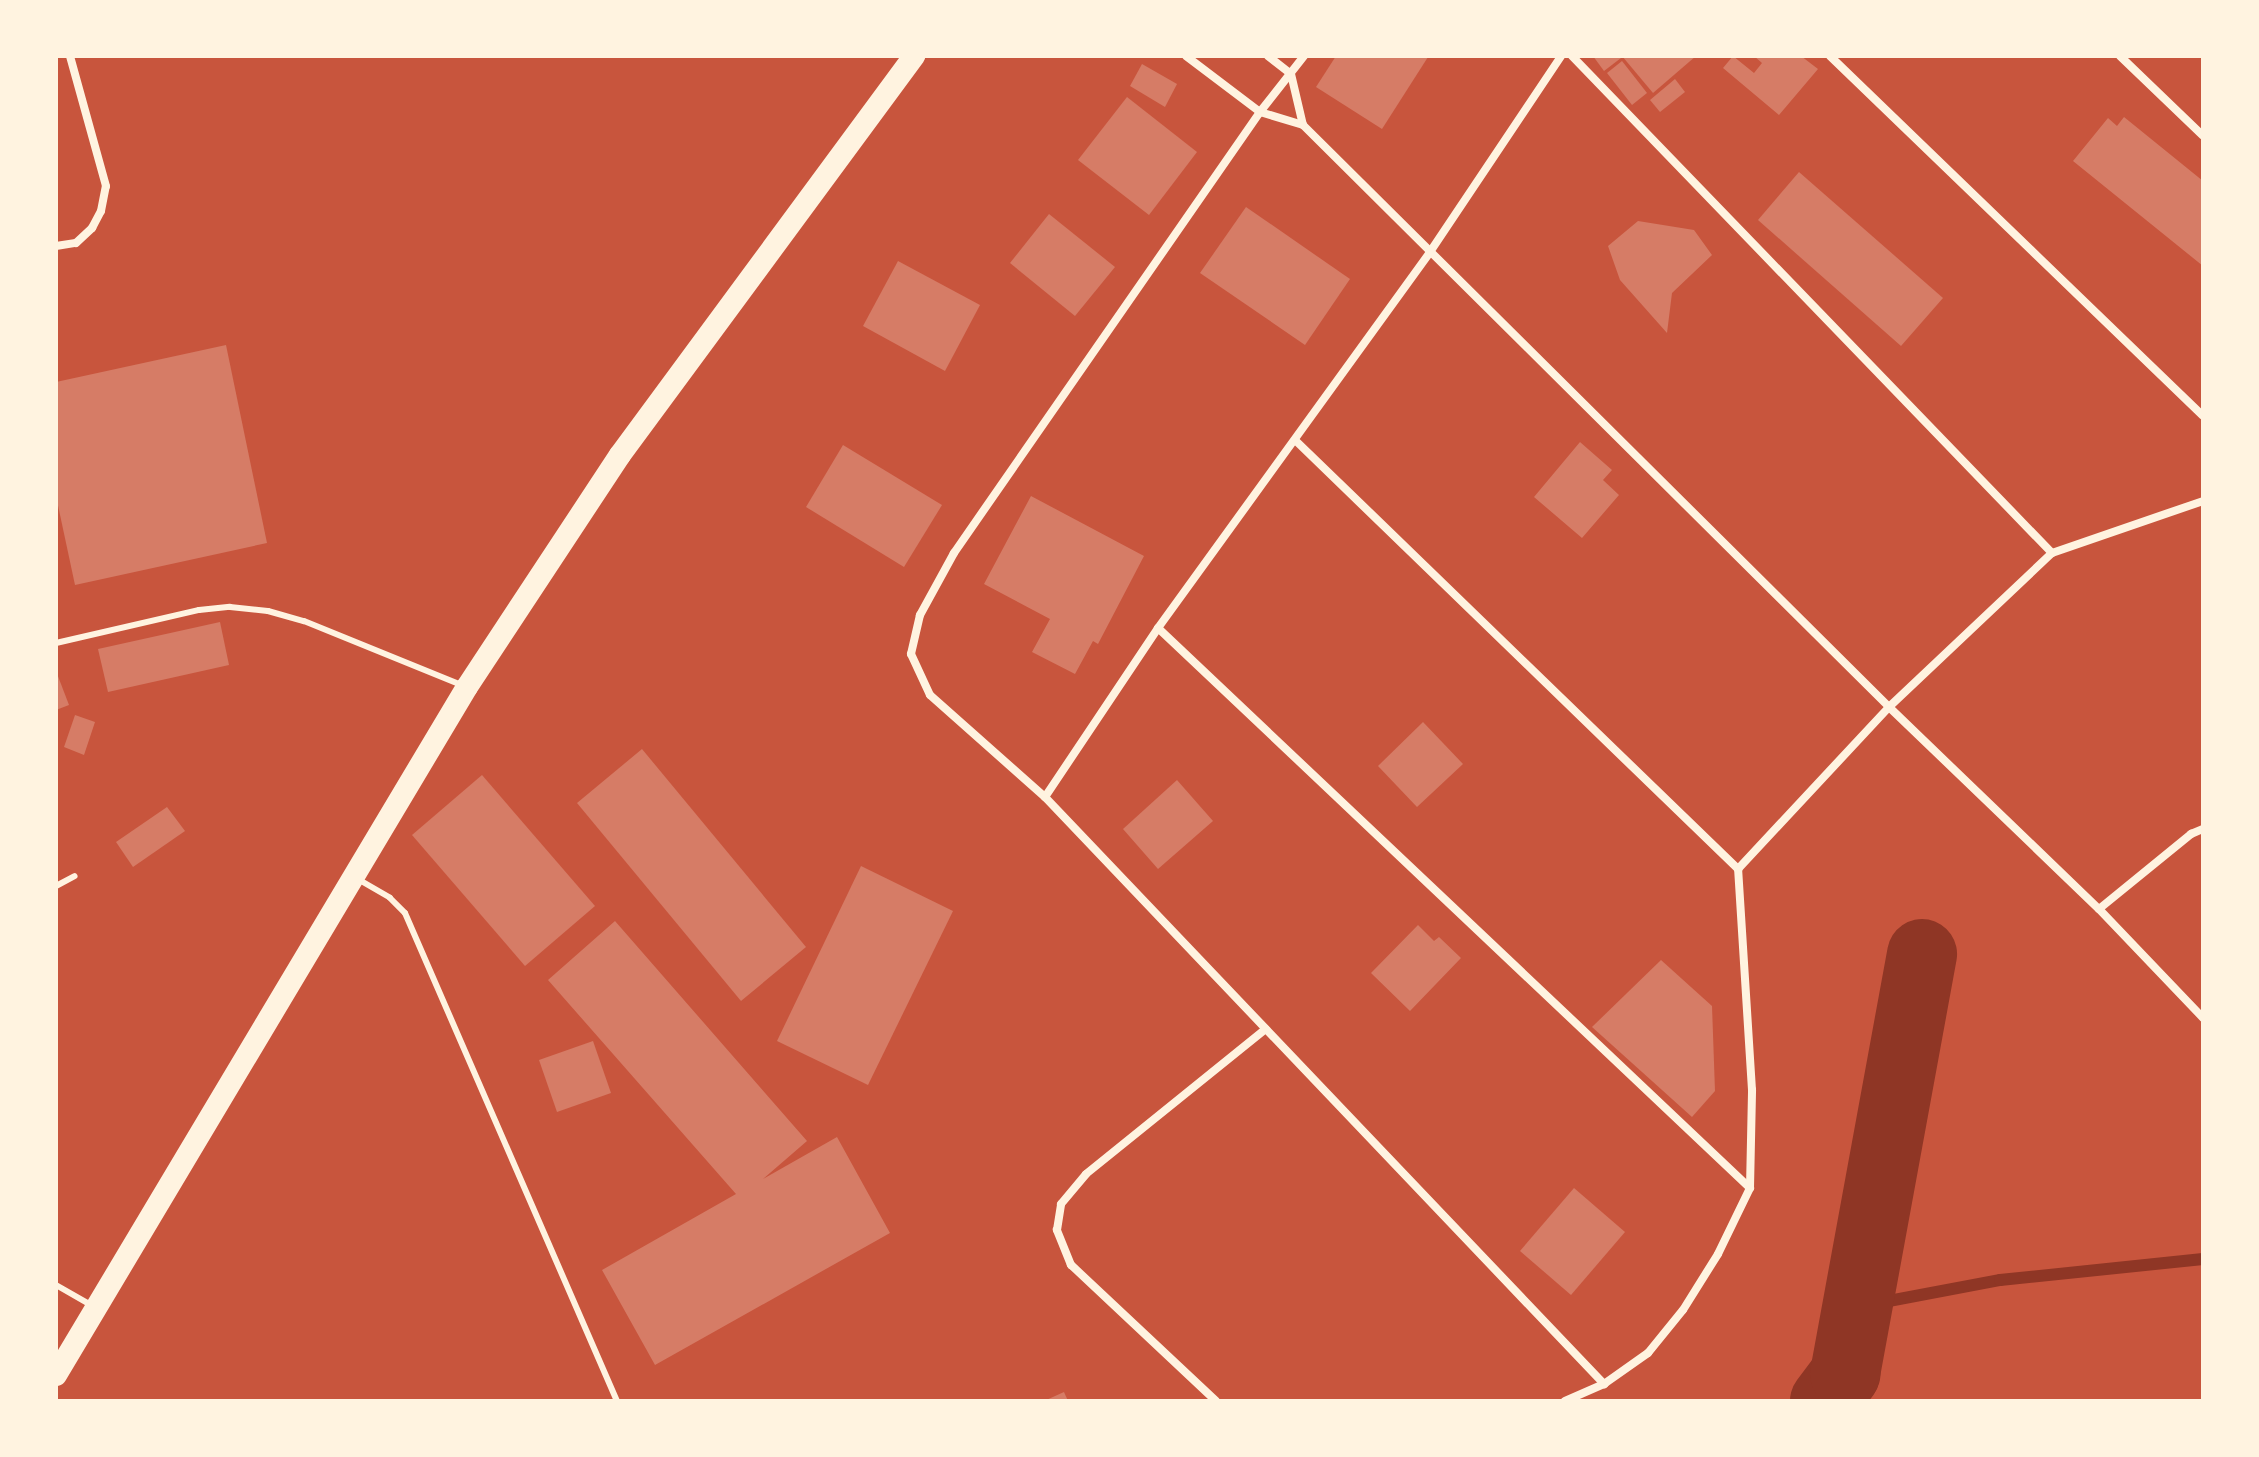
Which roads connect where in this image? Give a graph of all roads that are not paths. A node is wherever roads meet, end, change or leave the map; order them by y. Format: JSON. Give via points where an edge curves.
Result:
{"nodes":[{"id":1,"x":70,"y":56,"type":"edge"},
{"id":2,"x":914,"y":56,"type":"edge"},
{"id":3,"x":1186,"y":56,"type":"edge"},
{"id":4,"x":1268,"y":56,"type":"edge"},
{"id":5,"x":1304,"y":56,"type":"edge"},
{"id":6,"x":1561,"y":56,"type":"edge"},
{"id":7,"x":1572,"y":56,"type":"edge"},
{"id":8,"x":1830,"y":56,"type":"edge"},
{"id":9,"x":2120,"y":56,"type":"edge"},
{"id":10,"x":1291,"y":74,"type":"junction"},
{"id":11,"x":1260,"y":112,"type":"junction"},
{"id":12,"x":1303,"y":125,"type":"junction"},
{"id":13,"x":2203,"y":136,"type":"edge"},
{"id":14,"x":56,"y":246,"type":"edge"},
{"id":15,"x":1430,"y":252,"type":"junction"},
{"id":16,"x":2203,"y":416,"type":"edge"},
{"id":17,"x":1295,"y":440,"type":"junction"},
{"id":18,"x":2203,"y":501,"type":"edge"},
{"id":19,"x":2052,"y":553,"type":"junction"},
{"id":20,"x":1158,"y":628,"type":"junction"},
{"id":21,"x":56,"y":643,"type":"edge"},
{"id":22,"x":467,"y":687,"type":"junction"},
{"id":23,"x":1889,"y":707,"type":"junction"},
{"id":24,"x":1045,"y":797,"type":"junction"},
{"id":25,"x":2203,"y":829,"type":"edge"},
{"id":26,"x":1738,"y":869,"type":"junction"},
{"id":27,"x":75,"y":876,"type":"dead end"},
{"id":28,"x":353,"y":876,"type":"junction"},
{"id":29,"x":56,"y":886,"type":"edge"},
{"id":30,"x":2099,"y":909,"type":"junction"},
{"id":31,"x":2203,"y":1018,"type":"edge"},
{"id":32,"x":1266,"y":1029,"type":"junction"},
{"id":33,"x":1750,"y":1188,"type":"junction"},
{"id":34,"x":56,"y":1285,"type":"edge"},
{"id":35,"x":96,"y":1307,"type":"junction"},
{"id":36,"x":56,"y":1375,"type":"edge"},
{"id":37,"x":1604,"y":1384,"type":"junction"},
{"id":38,"x":617,"y":1401,"type":"edge"},
{"id":39,"x":1216,"y":1401,"type":"edge"},
{"id":40,"x":1565,"y":1401,"type":"edge"}],
"edges":[{"from":1,"to":14,"type":"street","via":[[106,186],[92,228],[76,243]]},
{"from":2,"to":22,"type":"highway","via":[[620,455]]},
{"from":3,"to":11,"type":"street"},
{"from":4,"to":10,"type":"street"},
{"from":5,"to":10,"type":"street"},
{"from":6,"to":15,"type":"street"},
{"from":7,"to":19,"type":"street"},
{"from":8,"to":16,"type":"street"},
{"from":9,"to":13,"type":"street"},
{"from":10,"to":11,"type":"street"},
{"from":10,"to":12,"type":"street"},
{"from":11,"to":12,"type":"street"},
{"from":11,"to":24,"type":"street","via":[[954,553],[920,615],[911,654],[930,695]]},
{"from":12,"to":15,"type":"street"},
{"from":15,"to":17,"type":"street"},
{"from":15,"to":23,"type":"street"},
{"from":17,"to":20,"type":"street"},
{"from":17,"to":26,"type":"street"},
{"from":18,"to":19,"type":"street"},
{"from":19,"to":23,"type":"street"},
{"from":20,"to":24,"type":"street"},
{"from":20,"to":33,"type":"street"},
{"from":21,"to":22,"type":"lane","via":[[199,610],[268,611]]},
{"from":22,"to":28,"type":"highway"},
{"from":23,"to":26,"type":"street"},
{"from":23,"to":30,"type":"street"},
{"from":24,"to":32,"type":"street"},
{"from":25,"to":30,"type":"street"},
{"from":26,"to":33,"type":"street","via":[[1752,1090]]},
{"from":27,"to":29,"type":"lane"},
{"from":28,"to":35,"type":"highway"},
{"from":28,"to":38,"type":"lane","via":[[405,913]]},
{"from":30,"to":31,"type":"street"},
{"from":32,"to":37,"type":"street"},
{"from":32,"to":39,"type":"street","via":[[1086,1174],[1061,1204],[1057,1230],[1071,1265]]},
{"from":33,"to":37,"type":"street","via":[[1683,1310],[1648,1353]]},
{"from":34,"to":35,"type":"lane"},
{"from":35,"to":36,"type":"highway"},
{"from":37,"to":40,"type":"street"}]}
